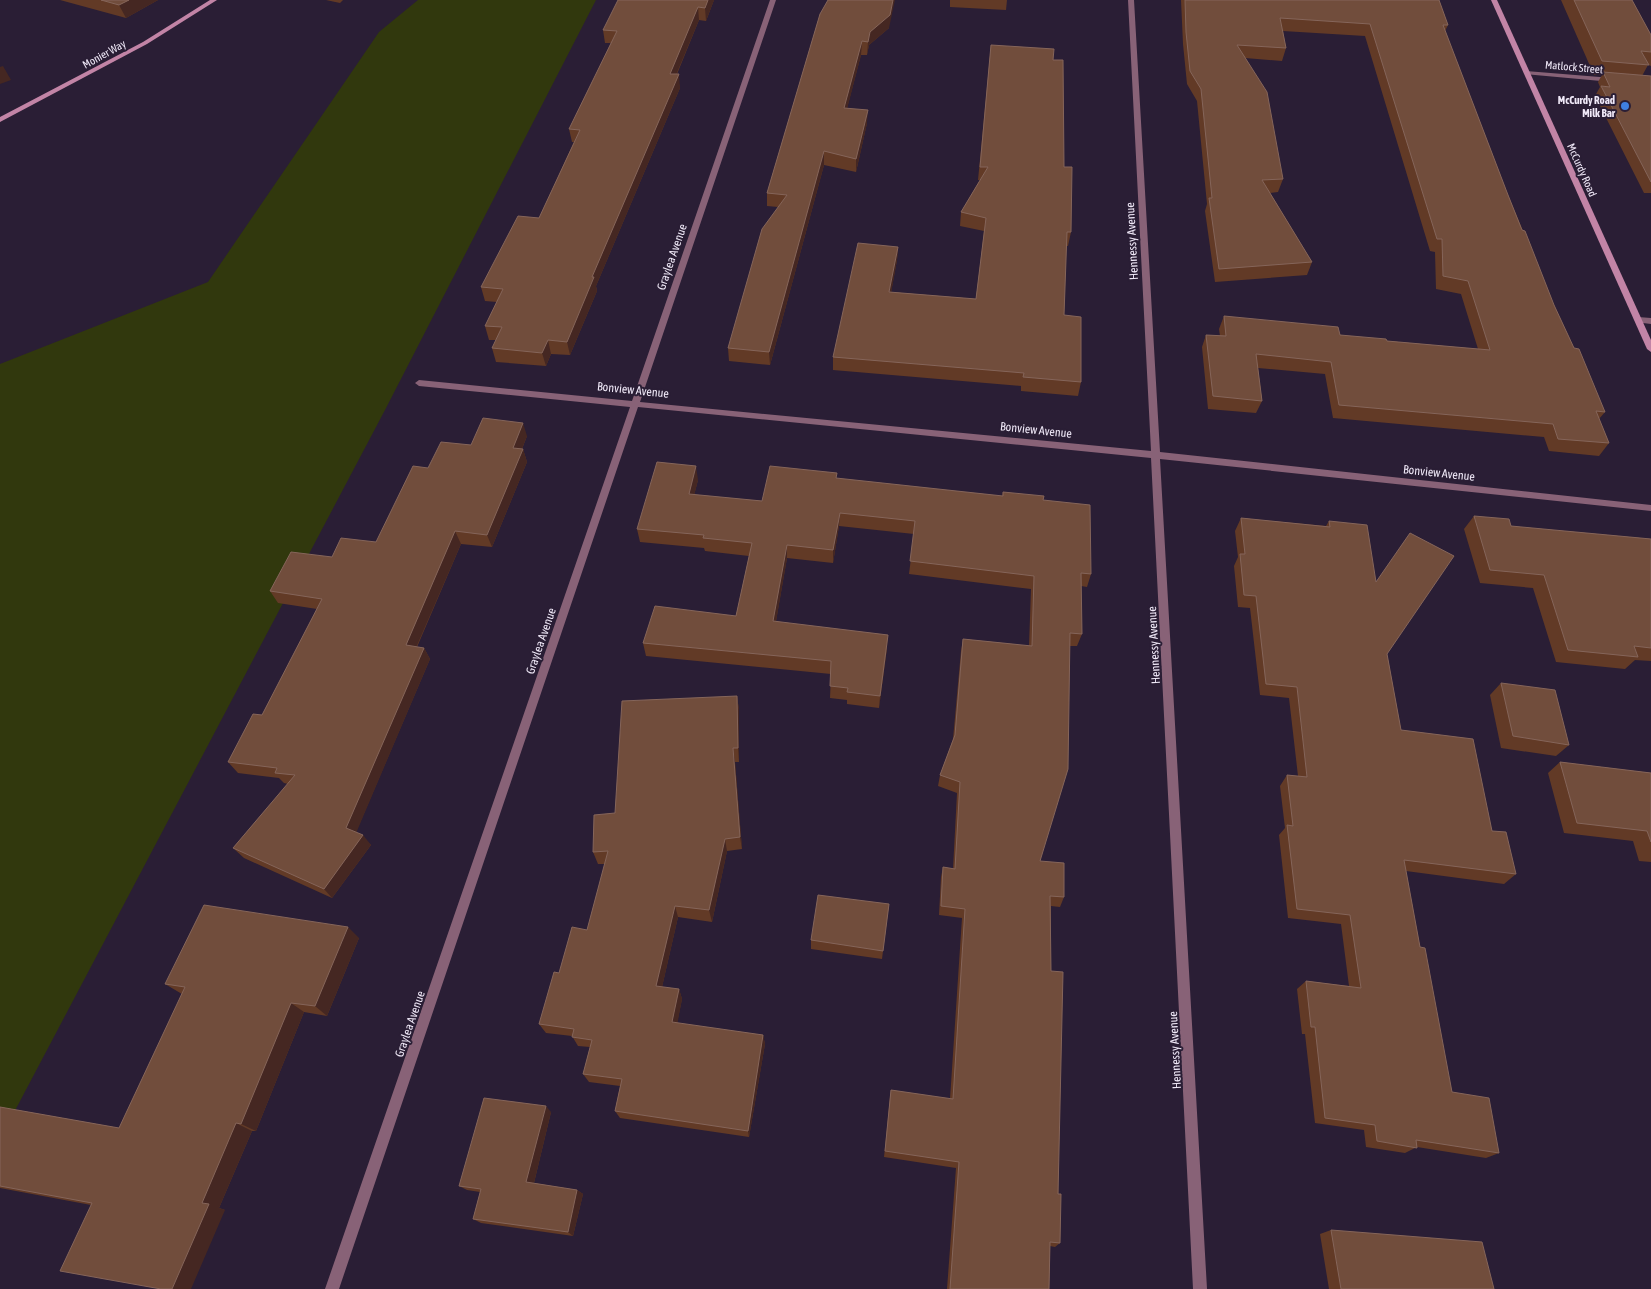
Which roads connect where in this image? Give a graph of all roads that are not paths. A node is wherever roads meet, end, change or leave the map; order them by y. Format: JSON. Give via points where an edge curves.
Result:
{"nodes":[{"id":1,"x":214,"y":0,"type":"edge"},
{"id":2,"x":773,"y":0,"type":"edge"},
{"id":3,"x":1131,"y":0,"type":"edge"},
{"id":4,"x":1494,"y":0,"type":"edge"},
{"id":5,"x":1526,"y":73,"type":"junction"},
{"id":6,"x":1624,"y":81,"type":"edge"},
{"id":7,"x":0,"y":120,"type":"edge"},
{"id":8,"x":1638,"y":320,"type":"junction"},
{"id":9,"x":1651,"y":321,"type":"edge"},
{"id":10,"x":1651,"y":349,"type":"edge"},
{"id":11,"x":419,"y":383,"type":"dead end"},
{"id":12,"x":636,"y":403,"type":"junction"},
{"id":13,"x":1156,"y":455,"type":"junction"},
{"id":14,"x":1651,"y":508,"type":"edge"},
{"id":15,"x":332,"y":1289,"type":"edge"},
{"id":16,"x":1200,"y":1289,"type":"edge"}],
"edges":[{"from":1,"to":7,"type":"main road","name":"Monier Way","via":[[136,47]]},
{"from":2,"to":12,"type":"street","name":"Graylea Avenue"},
{"from":3,"to":13,"type":"street","name":"Hennessy Avenue"},
{"from":4,"to":5,"type":"main road","name":"McCurdy Road"},
{"from":5,"to":6,"type":"street","name":"Matlock Street"},
{"from":5,"to":8,"type":"main road","name":"McCurdy Road"},
{"from":8,"to":9,"type":"street"},
{"from":8,"to":10,"type":"main road","name":"McCurdy Road"},
{"from":11,"to":12,"type":"street","name":"Bonview Avenue"},
{"from":12,"to":13,"type":"street","name":"Bonview Avenue"},
{"from":12,"to":15,"type":"street","name":"Graylea Avenue"},
{"from":13,"to":14,"type":"street","name":"Bonview Avenue"},
{"from":13,"to":16,"type":"street","name":"Hennessy Avenue"}]}
